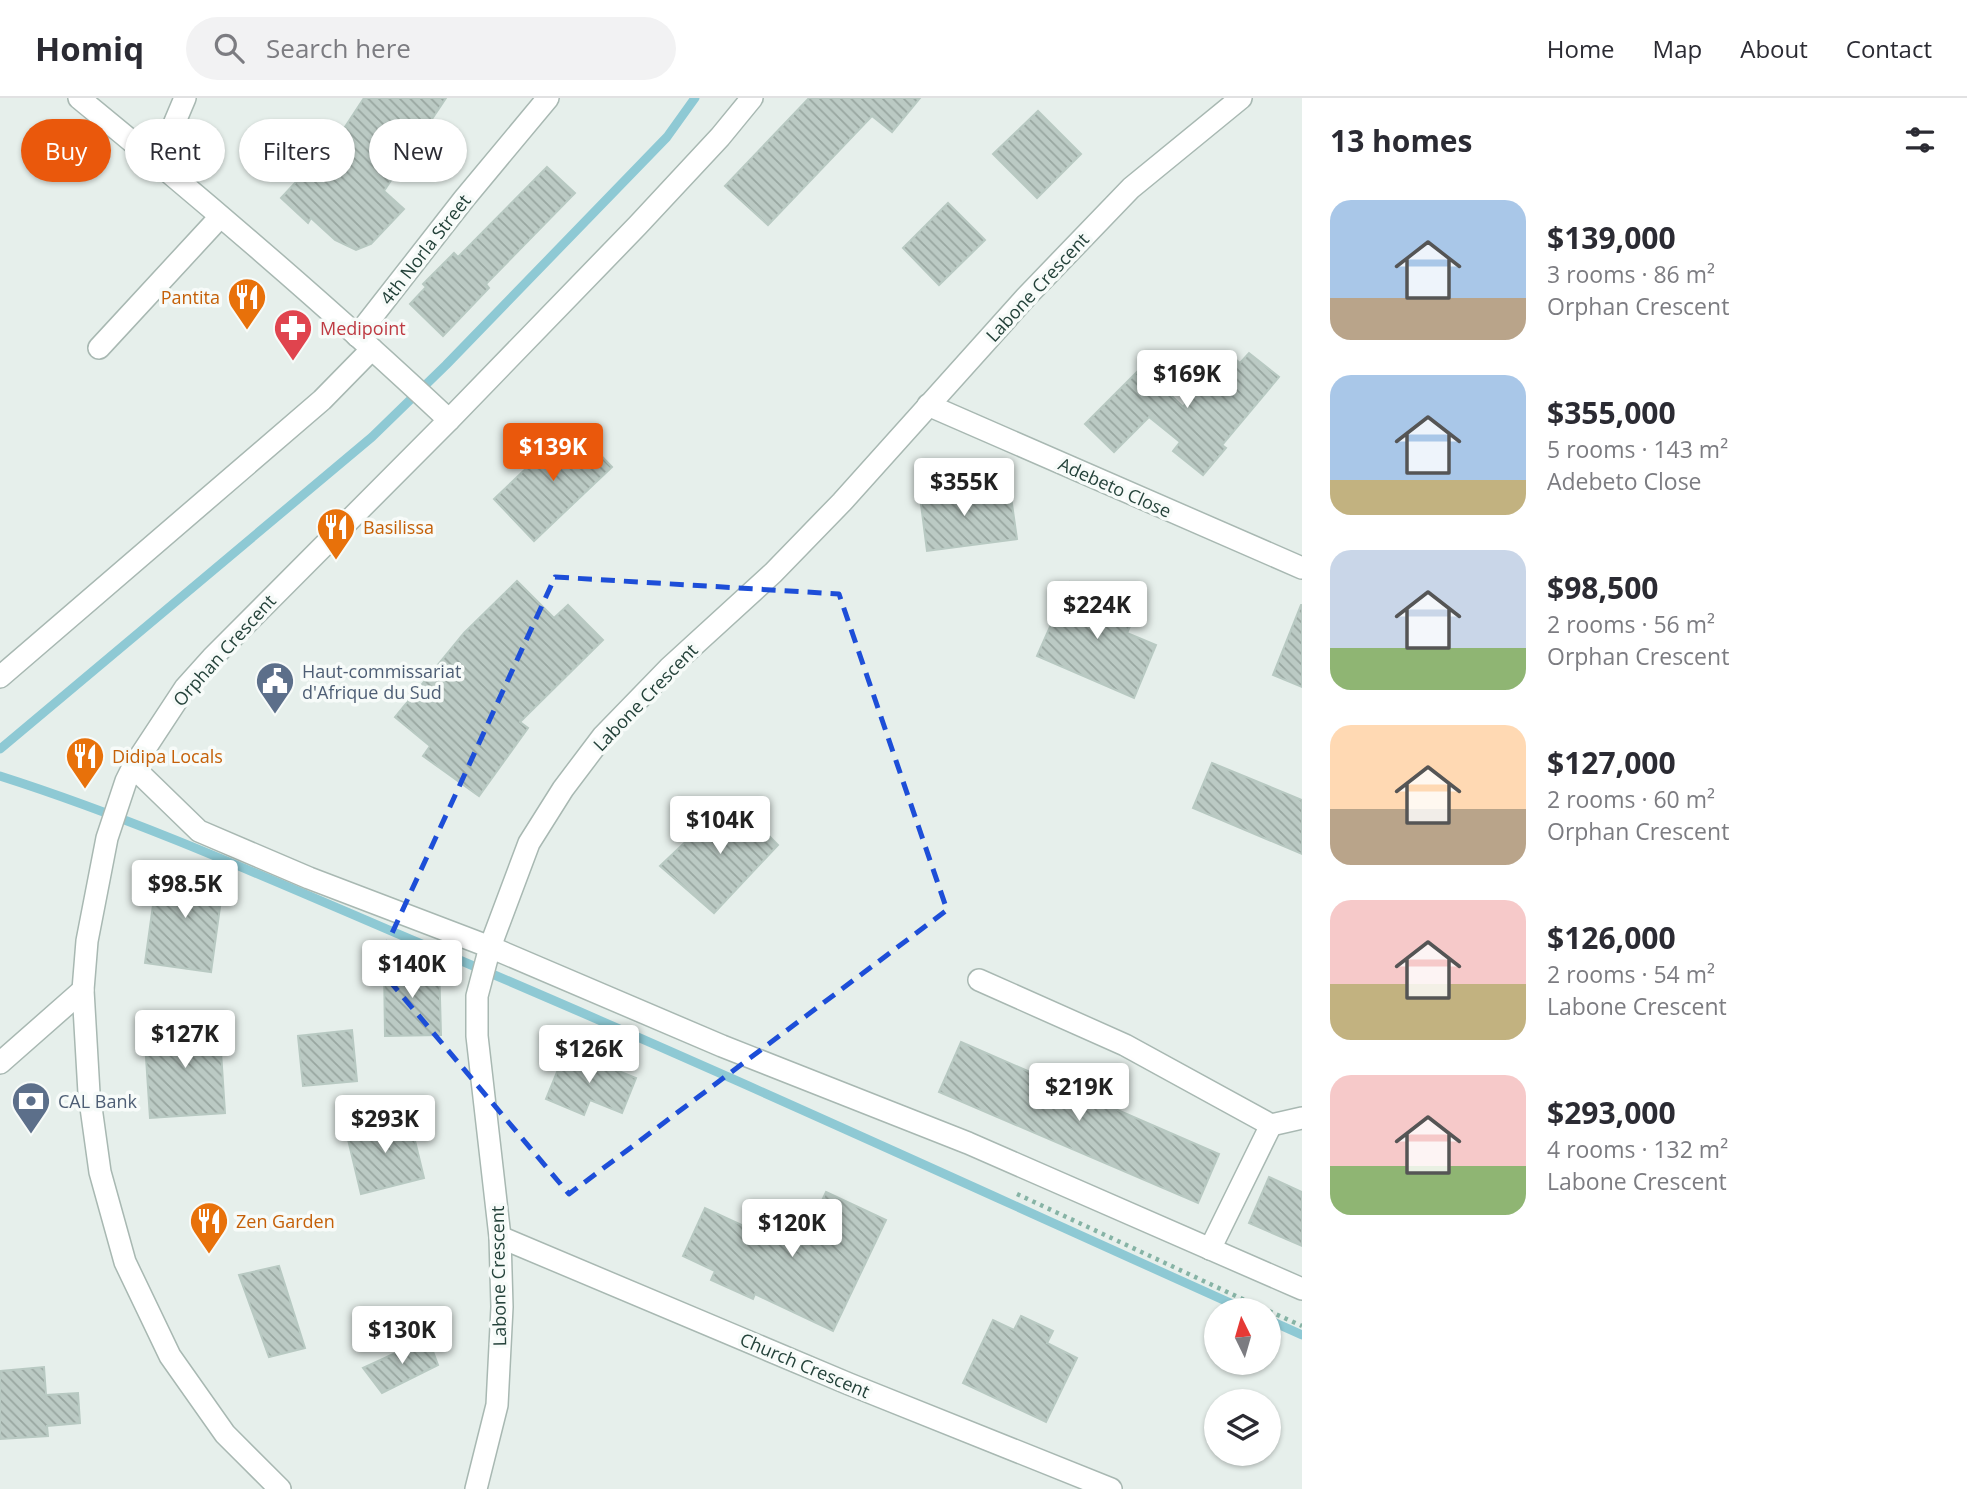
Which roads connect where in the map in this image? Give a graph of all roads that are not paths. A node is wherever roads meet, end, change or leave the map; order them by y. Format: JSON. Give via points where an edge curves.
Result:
{"nodes":[{"id":1,"x":79,"y":98,"type":"edge"},
{"id":2,"x":185,"y":98,"type":"edge"},
{"id":3,"x":548,"y":98,"type":"edge"},
{"id":4,"x":752,"y":98,"type":"edge"},
{"id":5,"x":1241,"y":98,"type":"edge"},
{"id":6,"x":176,"y":119,"type":"edge"},
{"id":7,"x":125,"y":135,"type":"edge"},
{"id":8,"x":181,"y":182,"type":"edge"},
{"id":9,"x":220,"y":217,"type":"junction"},
{"id":10,"x":365,"y":342,"type":"junction"},
{"id":11,"x":99,"y":348,"type":"dead end"},
{"id":12,"x":928,"y":405,"type":"junction"},
{"id":13,"x":441,"y":413,"type":"junction"},
{"id":14,"x":1302,"y":568,"type":"edge"},
{"id":15,"x":0,"y":677,"type":"edge"},
{"id":16,"x":130,"y":774,"type":"junction"},
{"id":17,"x":490,"y":947,"type":"junction"},
{"id":18,"x":979,"y":980,"type":"dead end"},
{"id":19,"x":83,"y":990,"type":"junction"},
{"id":20,"x":0,"y":1063,"type":"edge"},
{"id":21,"x":1302,"y":1118,"type":"edge"},
{"id":22,"x":1271,"y":1125,"type":"junction"},
{"id":23,"x":500,"y":1237,"type":"junction"},
{"id":24,"x":1210,"y":1249,"type":"junction"},
{"id":25,"x":1302,"y":1289,"type":"edge"},
{"id":26,"x":280,"y":1489,"type":"edge"},
{"id":27,"x":475,"y":1489,"type":"edge"},
{"id":28,"x":1111,"y":1489,"type":"edge"}],
"edges":[{"from":1,"to":7,"type":"street"},
{"from":2,"to":6,"type":"street"},
{"from":3,"to":10,"type":"street","name":"4th Norla Street","via":[[464,199]]},
{"from":4,"to":13,"type":"street","name":"Orphan Crescent","via":[[638,225]]},
{"from":5,"to":12,"type":"street","name":"Labone Crescent","via":[[1131,188]]},
{"from":8,"to":9,"type":"street"},
{"from":9,"to":10,"type":"street"},
{"from":9,"to":11,"type":"street"},
{"from":10,"to":13,"type":"street"},
{"from":10,"to":15,"type":"street","name":"4th Norla Street","via":[[312,409]]},
{"from":12,"to":14,"type":"street","name":"Adebeto Close"},
{"from":12,"to":17,"type":"street","name":"Labone Crescent","via":[[773,573],[603,736],[529,843]]},
{"from":13,"to":16,"type":"street","name":"Orphan Crescent","via":[[185,688]]},
{"from":16,"to":17,"type":"street","via":[[199,831]]},
{"from":16,"to":19,"type":"street","name":"Orphan Crescent","via":[[107,838]]},
{"from":17,"to":23,"type":"street","name":"Labone Crescent","via":[[477,996],[477,1036]]},
{"from":17,"to":24,"type":"street","via":[[722,1046],[968,1143]]},
{"from":18,"to":22,"type":"street","via":[[1125,1045]]},
{"from":19,"to":20,"type":"street"},
{"from":19,"to":26,"type":"street","name":"Orphan Crescent","via":[[89,1093],[100,1172],[125,1262],[170,1356],[225,1434]]},
{"from":21,"to":22,"type":"street"},
{"from":22,"to":24,"type":"street"},
{"from":23,"to":27,"type":"street","name":"Labone Crescent","via":[[497,1405]]},
{"from":23,"to":28,"type":"street","name":"Church Crescent"},
{"from":24,"to":25,"type":"street"}]}
